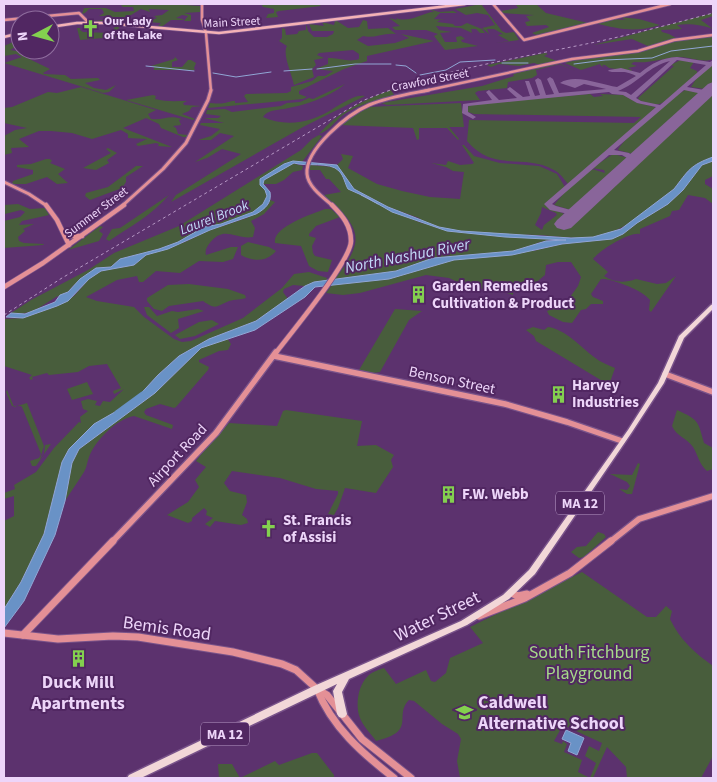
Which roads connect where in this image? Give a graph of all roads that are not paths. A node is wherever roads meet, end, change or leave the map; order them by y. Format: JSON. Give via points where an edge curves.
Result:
{"nodes":[{"id":1,"x":202,"y":4,"type":"edge"},
{"id":2,"x":465,"y":4,"type":"edge"},
{"id":3,"x":493,"y":4,"type":"edge"},
{"id":4,"x":670,"y":4,"type":"edge"},
{"id":5,"x":4,"y":20,"type":"edge"},
{"id":6,"x":89,"y":23,"type":"junction"},
{"id":7,"x":60,"y":26,"type":"edge"},
{"id":8,"x":206,"y":33,"type":"junction"},
{"id":9,"x":713,"y":35,"type":"edge"},
{"id":10,"x":4,"y":182,"type":"edge"},
{"id":11,"x":65,"y":236,"type":"junction"},
{"id":12,"x":82,"y":236,"type":"junction"},
{"id":13,"x":69,"y":245,"type":"junction"},
{"id":14,"x":333,"y":277,"type":"joint"},
{"id":15,"x":4,"y":287,"type":"edge"},
{"id":16,"x":713,"y":306,"type":"edge"},
{"id":17,"x":274,"y":356,"type":"junction"},
{"id":18,"x":665,"y":374,"type":"junction"},
{"id":19,"x":713,"y":392,"type":"edge"},
{"id":20,"x":622,"y":441,"type":"junction"},
{"id":21,"x":713,"y":496,"type":"edge"},
{"id":22,"x":537,"y":592,"type":"junction"},
{"id":23,"x":512,"y":593,"type":"junction"},
{"id":24,"x":478,"y":616,"type":"junction"},
{"id":25,"x":4,"y":633,"type":"edge"},
{"id":26,"x":23,"y":635,"type":"junction"},
{"id":27,"x":348,"y":676,"type":"junction"},
{"id":28,"x":317,"y":689,"type":"junction"},
{"id":29,"x":342,"y":714,"type":"junction"},
{"id":30,"x":132,"y":778,"type":"edge"},
{"id":31,"x":394,"y":778,"type":"edge"},
{"id":32,"x":411,"y":778,"type":"edge"}],
"edges":[{"from":1,"to":8,"type":"main road","name":"Summer Street"},
{"from":2,"to":8,"type":"main road","name":"Main Street","via":[[260,30]]},
{"from":3,"to":4,"type":"main road","via":[[524,40]]},
{"from":5,"to":6,"type":"main road","name":"Main Street","via":[[78,13]]},
{"from":6,"to":7,"type":"main road"},
{"from":6,"to":8,"type":"main road","name":"Main Street"},
{"from":8,"to":12,"type":"main road","name":"Summer Street","via":[[211,94],[189,140],[138,194]]},
{"from":9,"to":14,"type":"main road","name":"Crawford Street","via":[[674,40],[638,52],[577,58],[380,100],[359,108],[346,117],[307,164],[312,184],[344,217],[352,233],[350,250]]},
{"from":10,"to":11,"type":"main road","via":[[44,202]]},
{"from":11,"to":12,"type":"main road"},
{"from":11,"to":13,"type":"main road"},
{"from":12,"to":13,"type":"main road","name":"Summer Street"},
{"from":13,"to":15,"type":"main road","name":"Summer Street"},
{"from":14,"to":17,"type":"main road","name":"Airport Road"},
{"from":16,"to":18,"type":"highway","number":"MA 12","via":[[680,337]]},
{"from":17,"to":20,"type":"main road","name":"Benson Street","via":[[505,404]]},
{"from":17,"to":26,"type":"main road","name":"Airport Road","via":[[216,433]]},
{"from":18,"to":19,"type":"main road"},
{"from":18,"to":20,"type":"highway","name":"Water Street","number":"MA 12","via":[[654,396]]},
{"from":20,"to":23,"type":"highway","name":"Water Street","number":"MA 12","via":[[544,556]]},
{"from":21,"to":22,"type":"main road","via":[[639,519],[580,567]]},
{"from":22,"to":23,"type":"main road","via":[[520,596]]},
{"from":22,"to":24,"type":"main road"},
{"from":23,"to":24,"type":"highway","name":"Water Street","number":"MA 12"},
{"from":24,"to":27,"type":"highway","name":"Water Street","number":"MA 12"},
{"from":25,"to":26,"type":"main road","name":"Bemis Road"},
{"from":26,"to":28,"type":"main road","name":"Bemis Road","via":[[58,639],[138,637],[233,652],[296,670]]},
{"from":27,"to":28,"type":"highway","name":"Water Street","number":"MA 12"},
{"from":27,"to":29,"type":"highway","via":[[337,691]]},
{"from":28,"to":29,"type":"main road","name":"Bemis Road","via":[[327,694]]},
{"from":28,"to":30,"type":"highway","name":"Water Street","number":"MA 12"},
{"from":28,"to":31,"type":"main road","via":[[350,740]]},
{"from":29,"to":32,"type":"main road","name":"Bemis Road","via":[[362,739]]}]}
